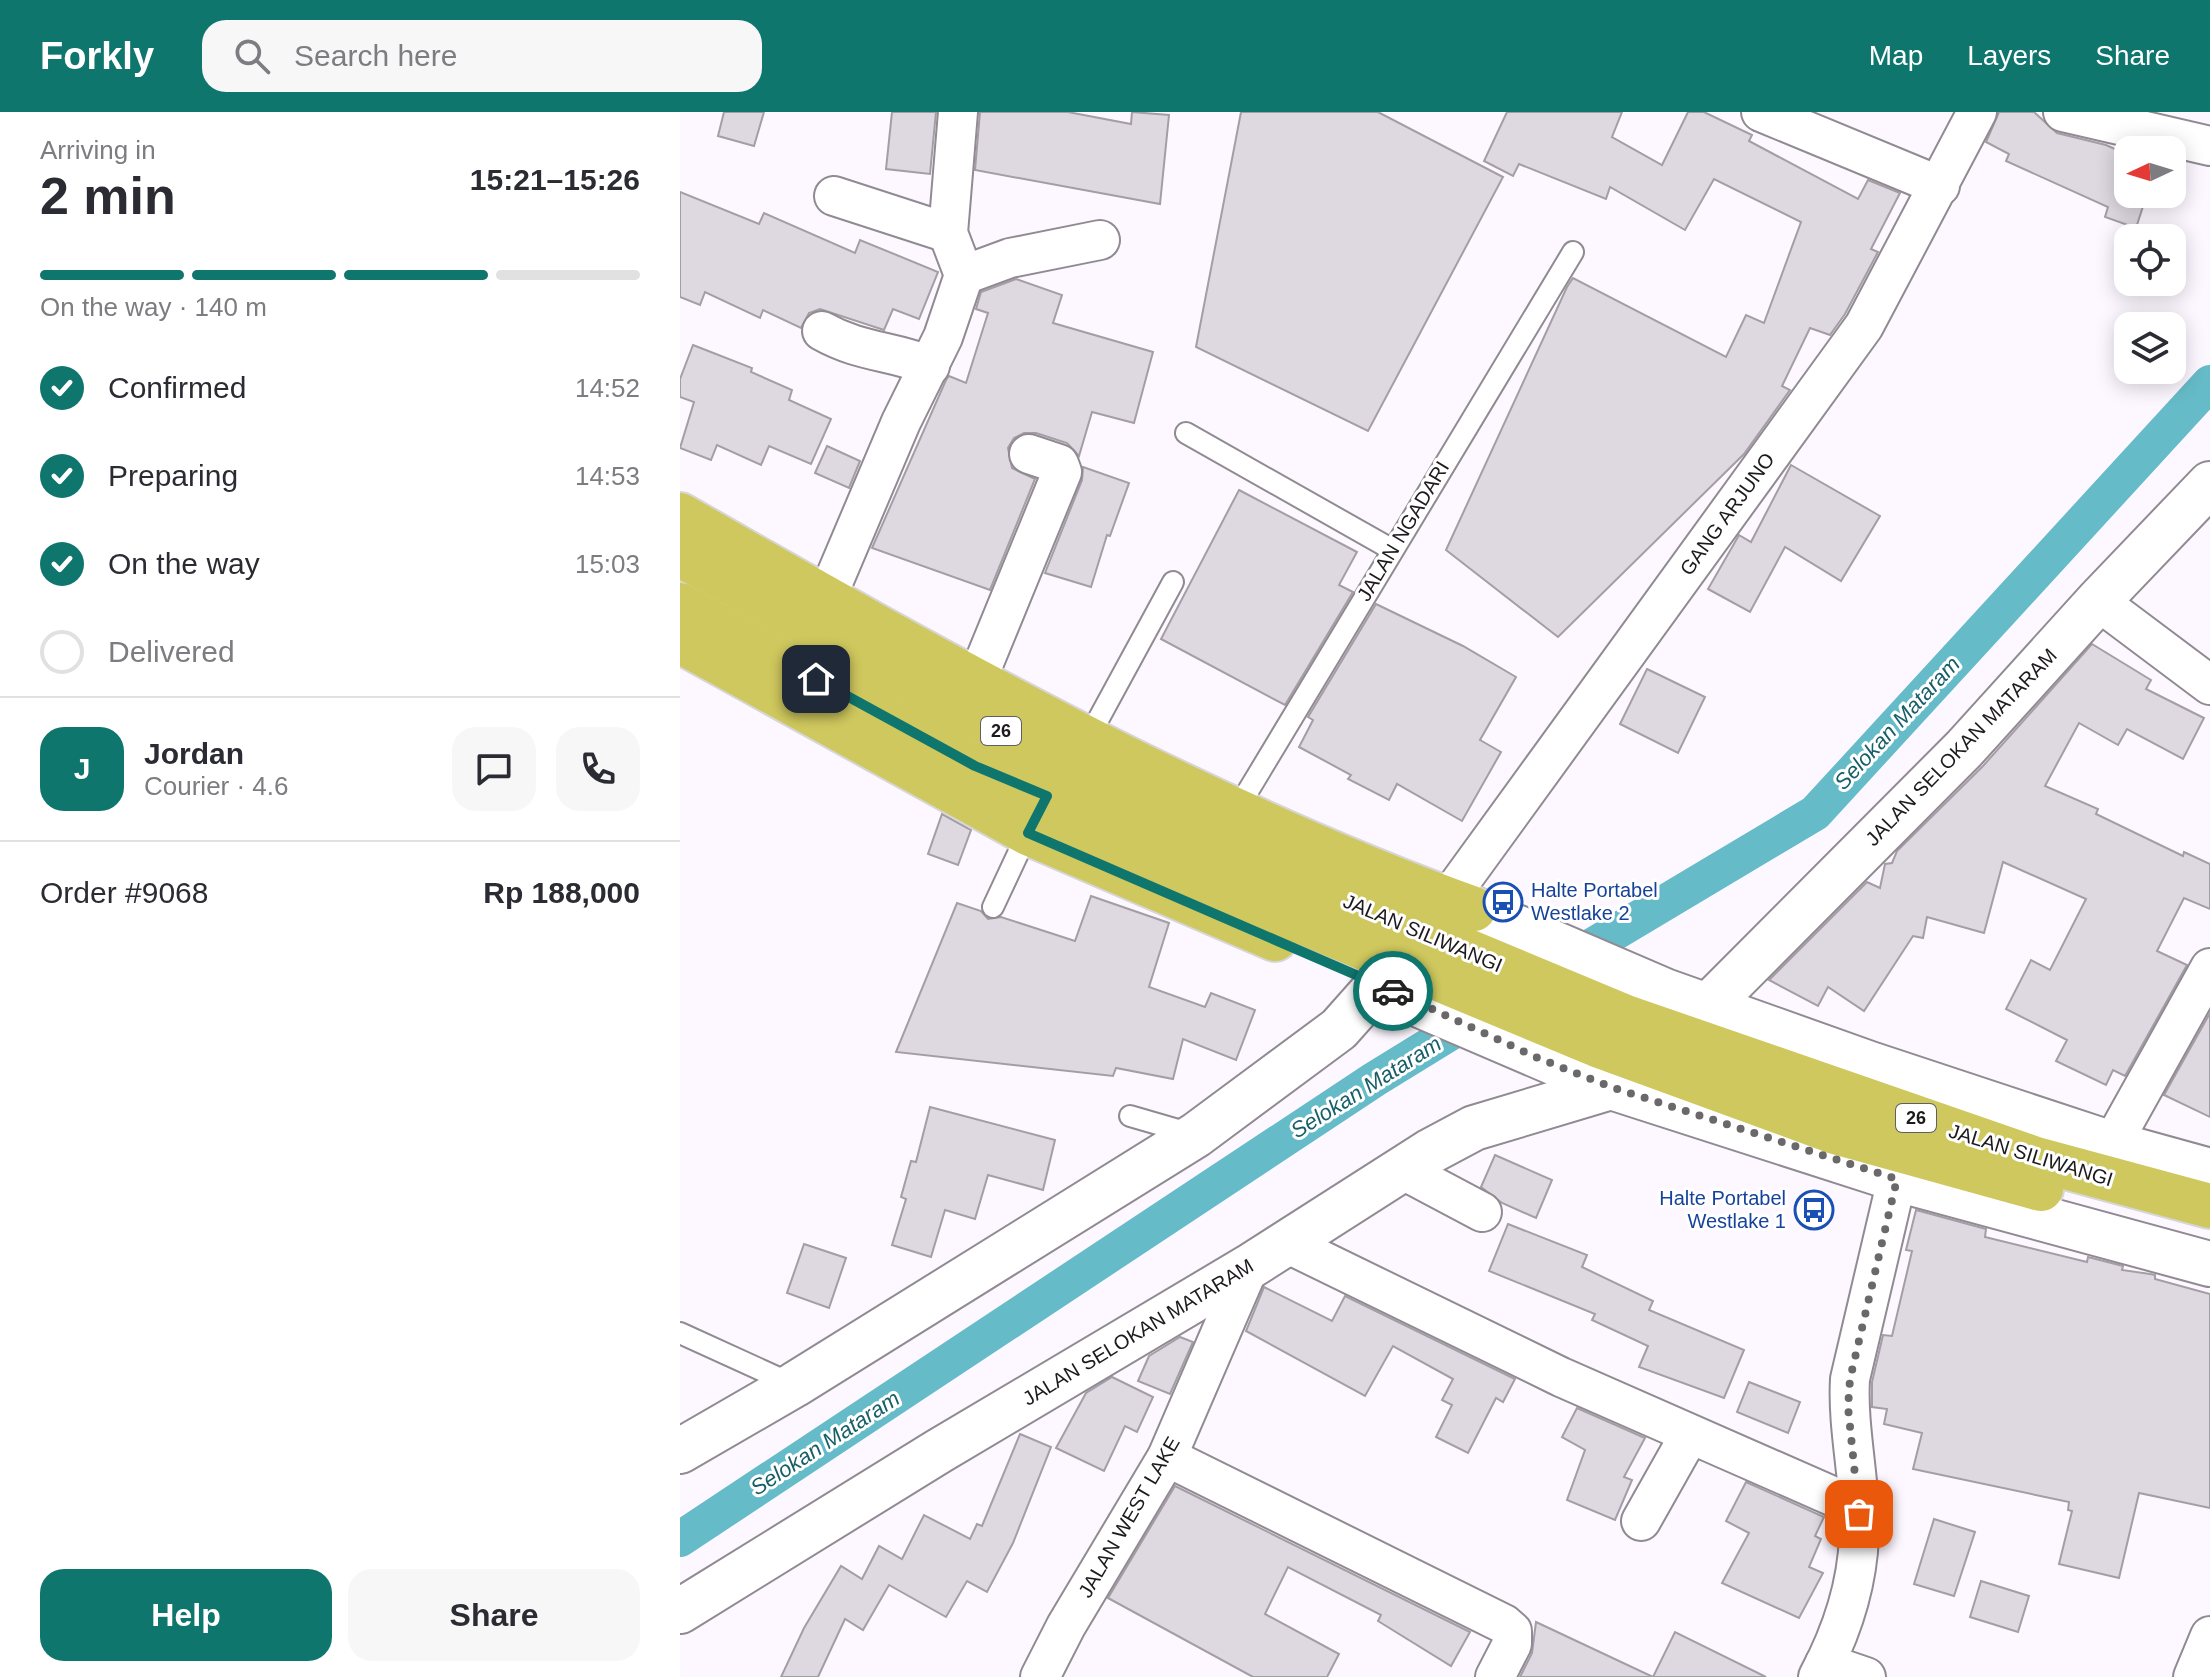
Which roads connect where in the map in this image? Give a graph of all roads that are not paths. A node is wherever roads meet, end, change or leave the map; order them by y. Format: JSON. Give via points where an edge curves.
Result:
{"nodes":[{"id":1,"x":958,"y":112,"type":"edge"},
{"id":2,"x":1761,"y":112,"type":"edge"},
{"id":3,"x":1977,"y":112,"type":"edge"},
{"id":4,"x":2063,"y":112,"type":"edge"},
{"id":5,"x":2210,"y":146,"type":"edge"},
{"id":6,"x":1940,"y":186,"type":"junction"},
{"id":7,"x":834,"y":196,"type":"dead end"},
{"id":8,"x":948,"y":233,"type":"junction"},
{"id":9,"x":1100,"y":240,"type":"dead end"},
{"id":10,"x":1573,"y":252,"type":"dead end"},
{"id":11,"x":964,"y":275,"type":"junction"},
{"id":12,"x":822,"y":331,"type":"dead end"},
{"id":13,"x":930,"y":366,"type":"junction"},
{"id":14,"x":1186,"y":433,"type":"dead end"},
{"id":15,"x":1029,"y":454,"type":"dead end"},
{"id":16,"x":2210,"y":484,"type":"edge"},
{"id":17,"x":680,"y":515,"type":"edge"},
{"id":18,"x":1391,"y":549,"type":"junction"},
{"id":19,"x":680,"y":555,"type":"edge"},
{"id":20,"x":1173,"y":582,"type":"dead end"},
{"id":21,"x":730,"y":583,"type":"junction"},
{"id":22,"x":826,"y":599,"type":"junction"},
{"id":23,"x":2098,"y":601,"type":"junction"},
{"id":24,"x":690,"y":622,"type":"edge"},
{"id":25,"x":976,"y":682,"type":"junction"},
{"id":26,"x":2210,"y":685,"type":"edge"},
{"id":27,"x":1059,"y":783,"type":"junction"},
{"id":28,"x":1236,"y":811,"type":"junction"},
{"id":29,"x":1461,"y":904,"type":"junction"},
{"id":30,"x":993,"y":907,"type":"dead end"},
{"id":31,"x":2210,"y":968,"type":"edge"},
{"id":32,"x":1394,"y":992,"type":"junction"},
{"id":33,"x":1709,"y":1005,"type":"junction"},
{"id":34,"x":1612,"y":1031,"type":"junction"},
{"id":35,"x":1611,"y":1087,"type":"junction"},
{"id":36,"x":1130,"y":1116,"type":"dead end"},
{"id":37,"x":1196,"y":1135,"type":"junction"},
{"id":38,"x":2112,"y":1144,"type":"junction"},
{"id":39,"x":1401,"y":1169,"type":"junction"},
{"id":40,"x":2210,"y":1171,"type":"edge"},
{"id":41,"x":1897,"y":1179,"type":"junction"},
{"id":42,"x":2210,"y":1206,"type":"edge"},
{"id":43,"x":1482,"y":1212,"type":"dead end"},
{"id":44,"x":2210,"y":1233,"type":"edge"},
{"id":45,"x":1284,"y":1242,"type":"junction"},
{"id":46,"x":2210,"y":1264,"type":"edge"},
{"id":47,"x":1249,"y":1267,"type":"junction"},
{"id":48,"x":680,"y":1333,"type":"edge"},
{"id":49,"x":794,"y":1385,"type":"junction"},
{"id":50,"x":1690,"y":1434,"type":"junction"},
{"id":51,"x":680,"y":1451,"type":"edge"},
{"id":52,"x":1167,"y":1457,"type":"junction"},
{"id":53,"x":1857,"y":1507,"type":"junction"},
{"id":54,"x":1641,"y":1521,"type":"dead end"},
{"id":55,"x":680,"y":1611,"type":"edge"},
{"id":56,"x":2210,"y":1636,"type":"edge"},
{"id":57,"x":1822,"y":1670,"type":"edge"},
{"id":58,"x":1040,"y":1677,"type":"edge"},
{"id":59,"x":1495,"y":1677,"type":"edge"},
{"id":60,"x":1866,"y":1677,"type":"edge"},
{"id":61,"x":2194,"y":1677,"type":"edge"}],
"edges":[{"from":1,"to":8,"type":"street"},
{"from":2,"to":6,"type":"street"},
{"from":3,"to":6,"type":"street","name":"GANG ARJUNO"},
{"from":4,"to":5,"type":"street"},
{"from":6,"to":29,"type":"street","name":"GANG ARJUNO","via":[[1864,326]]},
{"from":7,"to":8,"type":"street"},
{"from":8,"to":11,"type":"street"},
{"from":9,"to":11,"type":"street","via":[[1010,258]]},
{"from":10,"to":18,"type":"lane","name":"JALAN NGADARI"},
{"from":11,"to":13,"type":"street"},
{"from":12,"to":13,"type":"street","via":[[869,352],[907,356]]},
{"from":13,"to":22,"type":"street"},
{"from":14,"to":18,"type":"lane"},
{"from":15,"to":25,"type":"street","via":[[1059,464],[1062,472]]},
{"from":16,"to":23,"type":"street","name":"JALAN SELOKAN MATARAM"},
{"from":17,"to":22,"type":"highway"},
{"from":18,"to":28,"type":"lane","name":"JALAN NGADARI"},
{"from":19,"to":21,"type":"highway","name":"JALAN SILIWANGI","number":"26"},
{"from":20,"to":27,"type":"lane"},
{"from":21,"to":24,"type":"highway"},
{"from":21,"to":27,"type":"highway","name":"JALAN SILIWANGI","number":"26"},
{"from":22,"to":25,"type":"highway"},
{"from":23,"to":26,"type":"street"},
{"from":23,"to":33,"type":"street","name":"JALAN SELOKAN MATARAM","via":[[1964,749]]},
{"from":24,"to":27,"type":"highway","name":"JALAN SILIWANGI","number":"26","via":[[975,766]]},
{"from":25,"to":27,"type":"highway"},
{"from":27,"to":28,"type":"highway"},
{"from":27,"to":30,"type":"lane"},
{"from":27,"to":32,"type":"highway"},
{"from":27,"to":34,"type":"highway","name":"JALAN SILIWANGI","number":"26","via":[[1319,909]]},
{"from":28,"to":29,"type":"highway"},
{"from":29,"to":33,"type":"street"},
{"from":31,"to":38,"type":"street"},
{"from":32,"to":35,"type":"street"},
{"from":32,"to":37,"type":"street"},
{"from":33,"to":38,"type":"street"},
{"from":34,"to":42,"type":"highway","name":"JALAN SILIWANGI","number":"26"},
{"from":34,"to":44,"type":"highway","name":"JALAN SILIWANGI","number":"26","via":[[1835,1132]]},
{"from":35,"to":39,"type":"street","name":"JALAN SELOKAN MATARAM","via":[[1474,1128]]},
{"from":35,"to":41,"type":"street"},
{"from":36,"to":37,"type":"lane"},
{"from":37,"to":49,"type":"street"},
{"from":38,"to":40,"type":"street"},
{"from":39,"to":43,"type":"street"},
{"from":39,"to":45,"type":"street","name":"JALAN SELOKAN MATARAM"},
{"from":41,"to":46,"type":"street"},
{"from":41,"to":53,"type":"street","via":[[1850,1379]]},
{"from":45,"to":47,"type":"street","name":"JALAN SELOKAN MATARAM"},
{"from":45,"to":50,"type":"street"},
{"from":47,"to":52,"type":"street","name":"JALAN WEST LAKE"},
{"from":47,"to":55,"type":"street","name":"JALAN SELOKAN MATARAM"},
{"from":48,"to":49,"type":"lane"},
{"from":49,"to":51,"type":"street"},
{"from":50,"to":53,"type":"street"},
{"from":50,"to":54,"type":"street"},
{"from":52,"to":58,"type":"street","name":"JALAN WEST LAKE"},
{"from":52,"to":59,"type":"street","via":[[1504,1624],[1512,1631],[1512,1644]]},
{"from":53,"to":57,"type":"street","via":[[1860,1536],[1852,1594]]},
{"from":56,"to":61,"type":"street"},
{"from":57,"to":60,"type":"street"}]}
